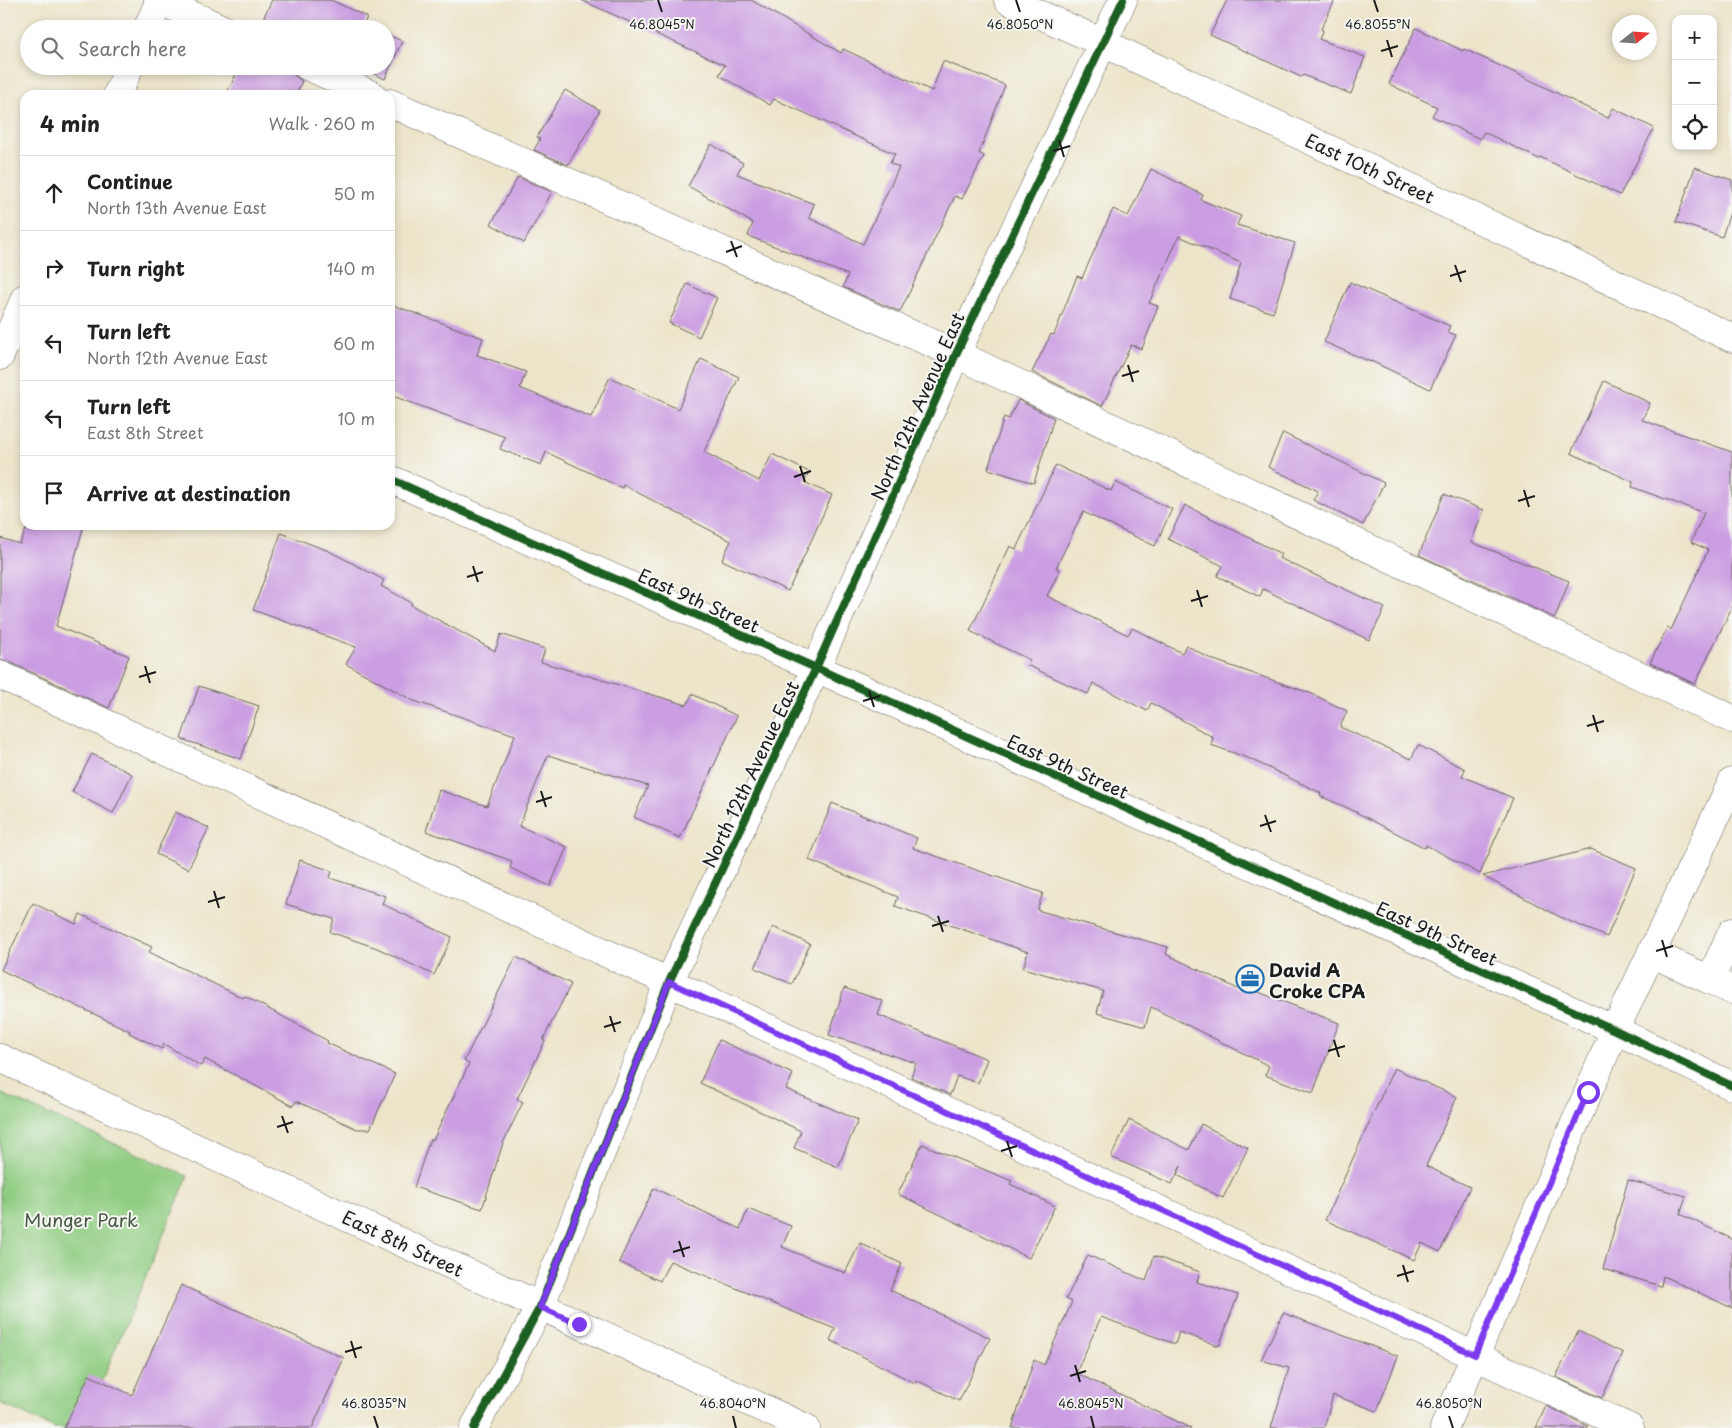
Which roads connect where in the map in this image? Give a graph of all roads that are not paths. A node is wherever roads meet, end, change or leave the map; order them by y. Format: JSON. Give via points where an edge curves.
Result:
{"nodes":[{"id":1,"x":159,"y":0,"type":"edge"},
{"id":2,"x":1008,"y":0,"type":"edge"},
{"id":3,"x":1123,"y":0,"type":"edge"},
{"id":4,"x":151,"y":20,"type":"edge"},
{"id":5,"x":203,"y":20,"type":"edge"},
{"id":6,"x":1103,"y":43,"type":"junction"},
{"id":7,"x":126,"y":75,"type":"edge"},
{"id":8,"x":327,"y":75,"type":"edge"},
{"id":9,"x":119,"y":90,"type":"edge"},
{"id":10,"x":361,"y":90,"type":"edge"},
{"id":11,"x":395,"y":105,"type":"edge"},
{"id":12,"x":17,"y":308,"type":"edge"},
{"id":13,"x":1732,"y":338,"type":"edge"},
{"id":14,"x":956,"y":354,"type":"junction"},
{"id":15,"x":0,"y":356,"type":"edge"},
{"id":16,"x":395,"y":481,"type":"edge"},
{"id":17,"x":816,"y":668,"type":"junction"},
{"id":18,"x":0,"y":675,"type":"edge"},
{"id":19,"x":1732,"y":719,"type":"edge"},
{"id":20,"x":1732,"y":782,"type":"edge"},
{"id":21,"x":1732,"y":932,"type":"edge"},
{"id":22,"x":1651,"y":952,"type":"junction"},
{"id":23,"x":1723,"y":974,"type":"edge"},
{"id":24,"x":669,"y":982,"type":"junction"},
{"id":25,"x":1615,"y":1030,"type":"junction"},
{"id":26,"x":0,"y":1058,"type":"edge"},
{"id":27,"x":1732,"y":1086,"type":"edge"},
{"id":28,"x":540,"y":1307,"type":"junction"},
{"id":29,"x":1475,"y":1355,"type":"junction"},
{"id":30,"x":474,"y":1428,"type":"edge"},
{"id":31,"x":806,"y":1428,"type":"edge"},
{"id":32,"x":1444,"y":1428,"type":"edge"},
{"id":33,"x":1630,"y":1428,"type":"edge"}],
"edges":[{"from":1,"to":4,"type":"street"},
{"from":1,"to":5,"type":"street"},
{"from":2,"to":6,"type":"street","name":"East 10th Street"},
{"from":3,"to":6,"type":"street","name":"North 12th Avenue East"},
{"from":6,"to":13,"type":"street","name":"East 10th Street"},
{"from":6,"to":14,"type":"street","name":"North 12th Avenue East"},
{"from":7,"to":9,"type":"street"},
{"from":8,"to":10,"type":"street"},
{"from":11,"to":14,"type":"street"},
{"from":12,"to":15,"type":"street"},
{"from":14,"to":17,"type":"street","name":"North 12th Avenue East"},
{"from":14,"to":19,"type":"street"},
{"from":16,"to":17,"type":"street","name":"East 9th Street"},
{"from":17,"to":24,"type":"street","name":"North 12th Avenue East"},
{"from":17,"to":25,"type":"street","name":"East 9th Street"},
{"from":18,"to":24,"type":"street"},
{"from":20,"to":22,"type":"street"},
{"from":21,"to":23,"type":"street"},
{"from":22,"to":23,"type":"street"},
{"from":22,"to":25,"type":"street"},
{"from":24,"to":28,"type":"street","name":"North 12th Avenue East"},
{"from":24,"to":29,"type":"street"},
{"from":25,"to":27,"type":"street","name":"East 9th Street"},
{"from":25,"to":29,"type":"street"},
{"from":26,"to":28,"type":"street","name":"East 8th Street"},
{"from":28,"to":30,"type":"street","name":"North 12th Avenue East"},
{"from":28,"to":31,"type":"street","name":"East 8th Street"},
{"from":29,"to":32,"type":"street"},
{"from":29,"to":33,"type":"street"}]}
